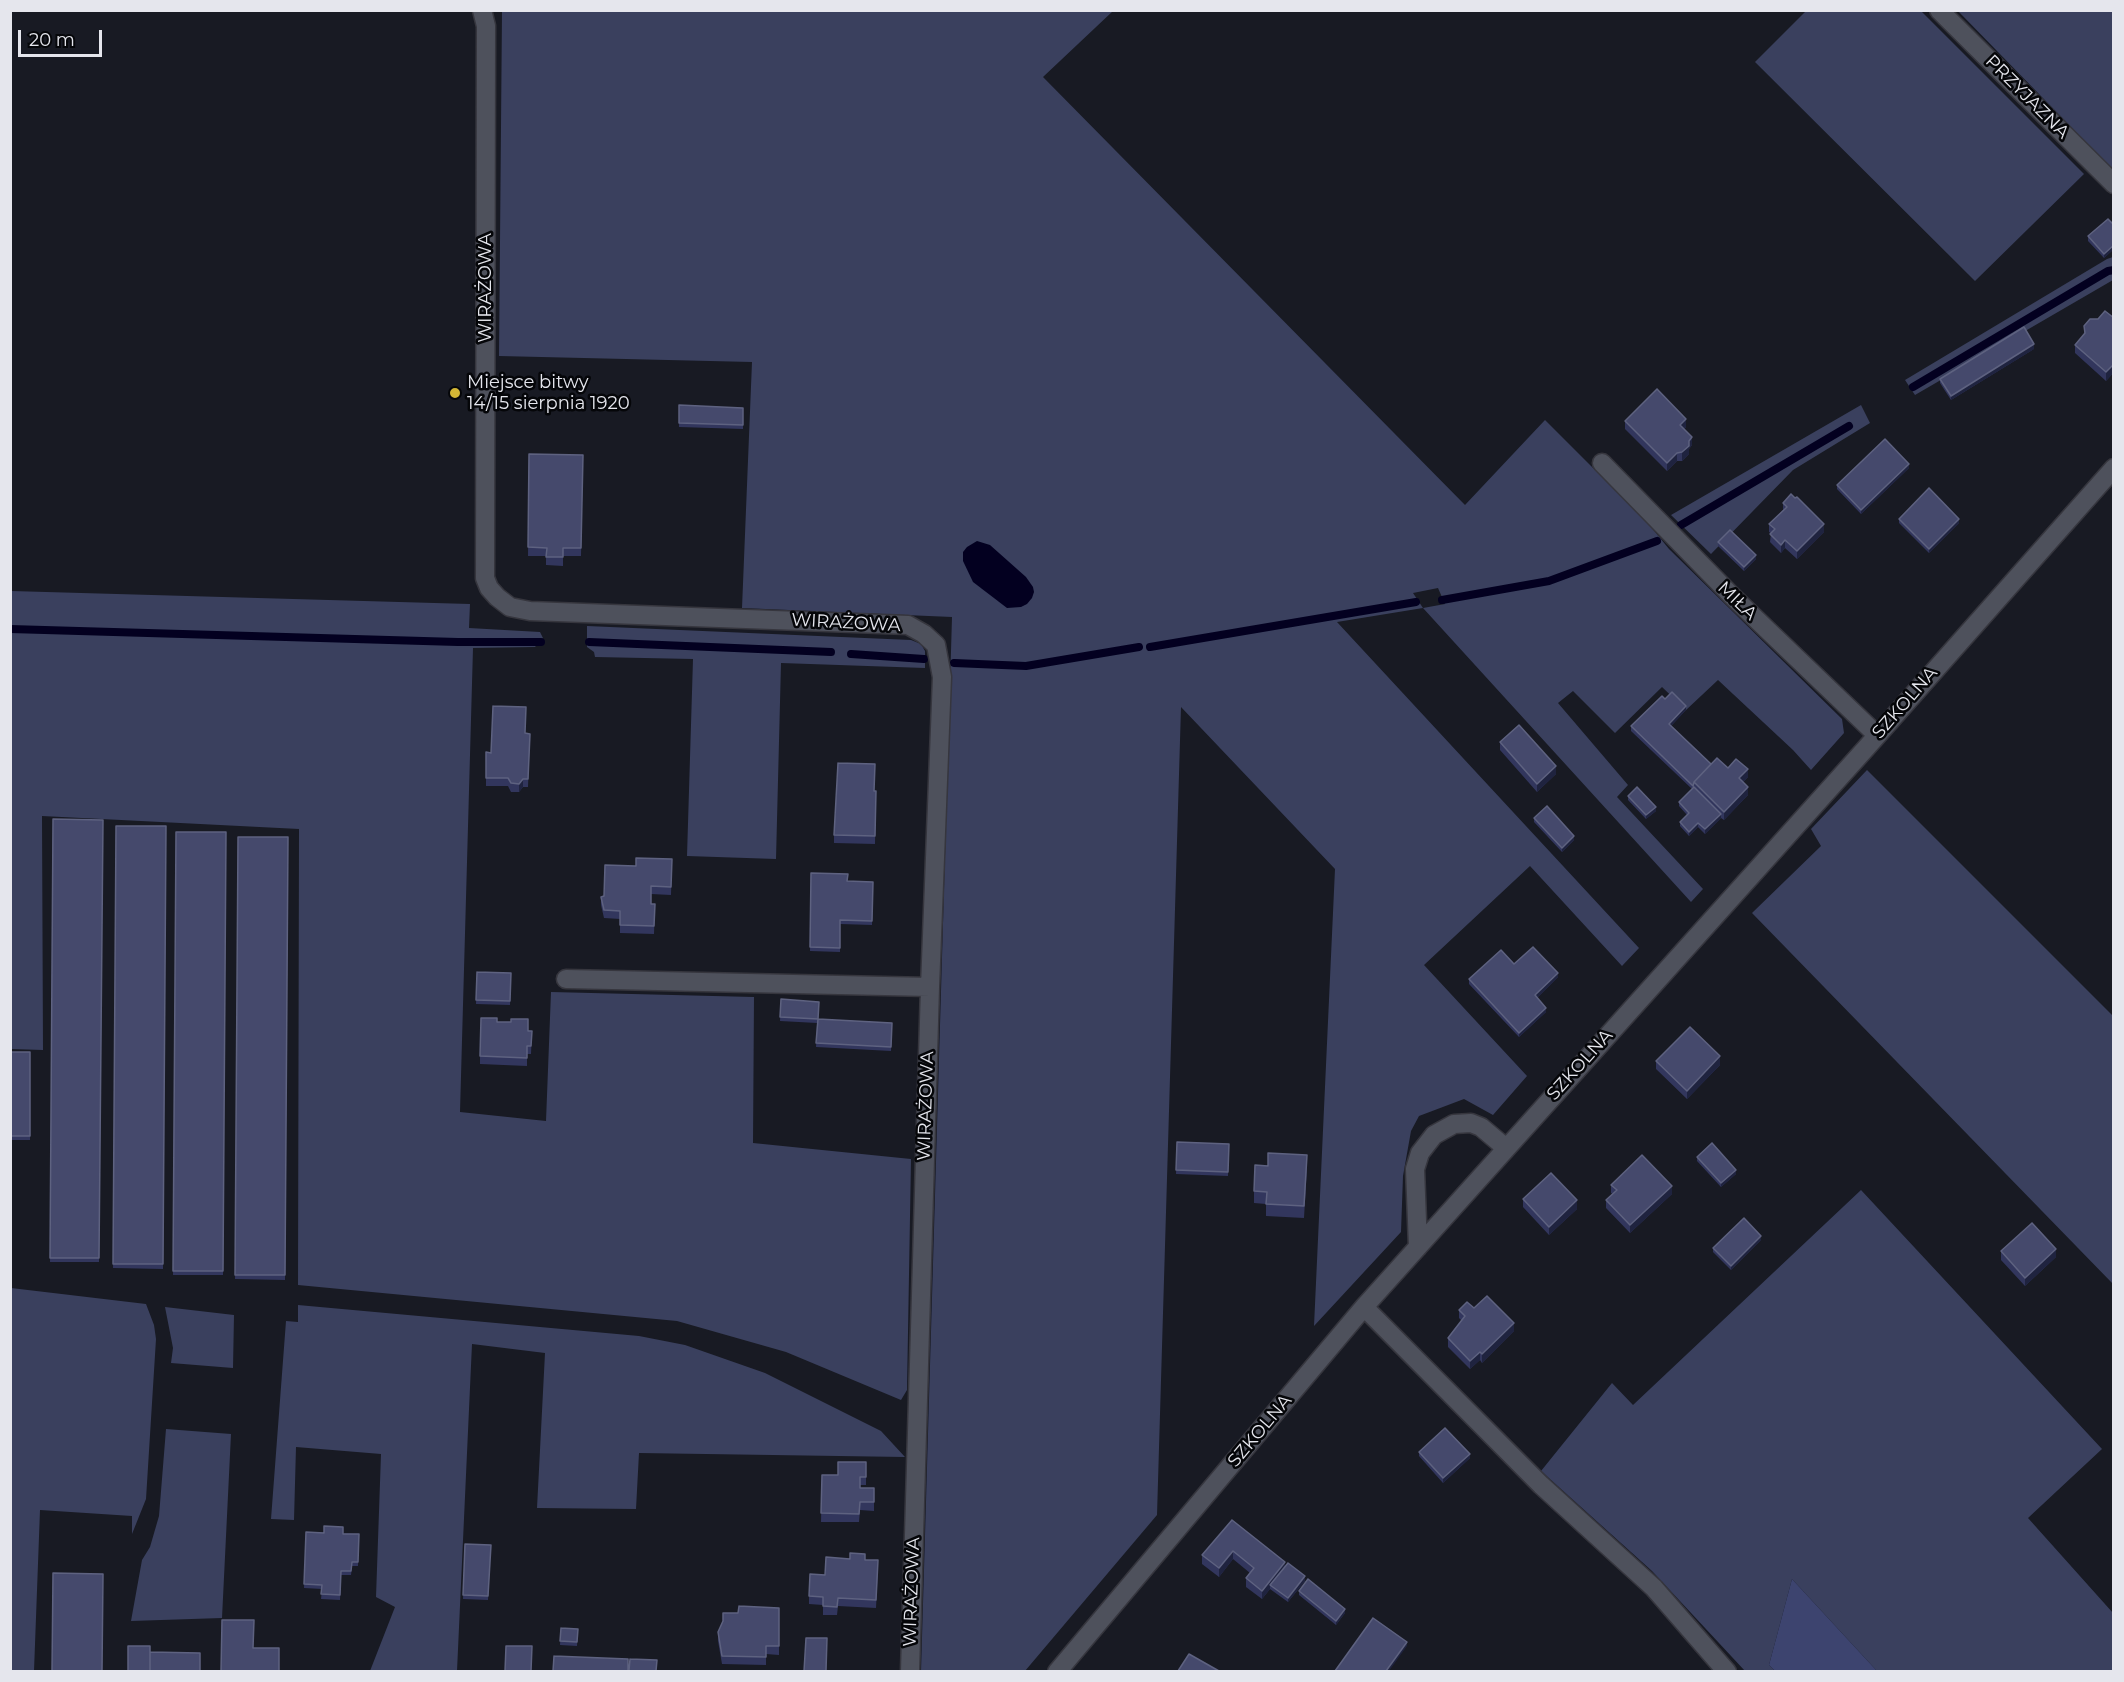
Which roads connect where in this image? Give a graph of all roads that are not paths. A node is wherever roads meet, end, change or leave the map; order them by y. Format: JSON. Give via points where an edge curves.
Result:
{"nodes":[{"id":1,"x":482,"y":10,"type":"edge"},
{"id":2,"x":1939,"y":10,"type":"edge"},
{"id":3,"x":2114,"y":184,"type":"edge"},
{"id":4,"x":1602,"y":463,"type":"dead end"},
{"id":5,"x":2114,"y":468,"type":"edge"},
{"id":6,"x":1877,"y":735,"type":"junction"},
{"id":7,"x":566,"y":978,"type":"dead end"},
{"id":8,"x":930,"y":987,"type":"junction"},
{"id":9,"x":1506,"y":1148,"type":"junction"},
{"id":10,"x":1418,"y":1247,"type":"junction"},
{"id":11,"x":1364,"y":1307,"type":"junction"},
{"id":12,"x":910,"y":1671,"type":"edge"},
{"id":13,"x":1057,"y":1671,"type":"edge"},
{"id":14,"x":1727,"y":1671,"type":"edge"}],
"edges":[{"from":1,"to":8,"type":"street","name":"WIRAŻOWA","via":[[486,26],[485,579],[489,588],[510,607],[530,611],[908,625],[924,634],[936,645],[942,677]]},
{"from":2,"to":3,"type":"street","name":"PRZYJAZNA"},
{"from":4,"to":6,"type":"street","name":"MIŁA","via":[[1731,595]]},
{"from":5,"to":6,"type":"street","name":"SZKOLNA"},
{"from":6,"to":9,"type":"street","name":"SZKOLNA"},
{"from":7,"to":8,"type":"street"},
{"from":8,"to":12,"type":"street","name":"WIRAŻOWA"},
{"from":9,"to":10,"type":"street","name":"SZKOLNA"},
{"from":9,"to":10,"type":"street","via":[[1471,1123],[1454,1124],[1434,1135],[1414,1169]]},
{"from":10,"to":11,"type":"street","name":"SZKOLNA"},
{"from":11,"to":13,"type":"street","name":"SZKOLNA"},
{"from":11,"to":14,"type":"street","via":[[1541,1485],[1654,1588]]}]}
